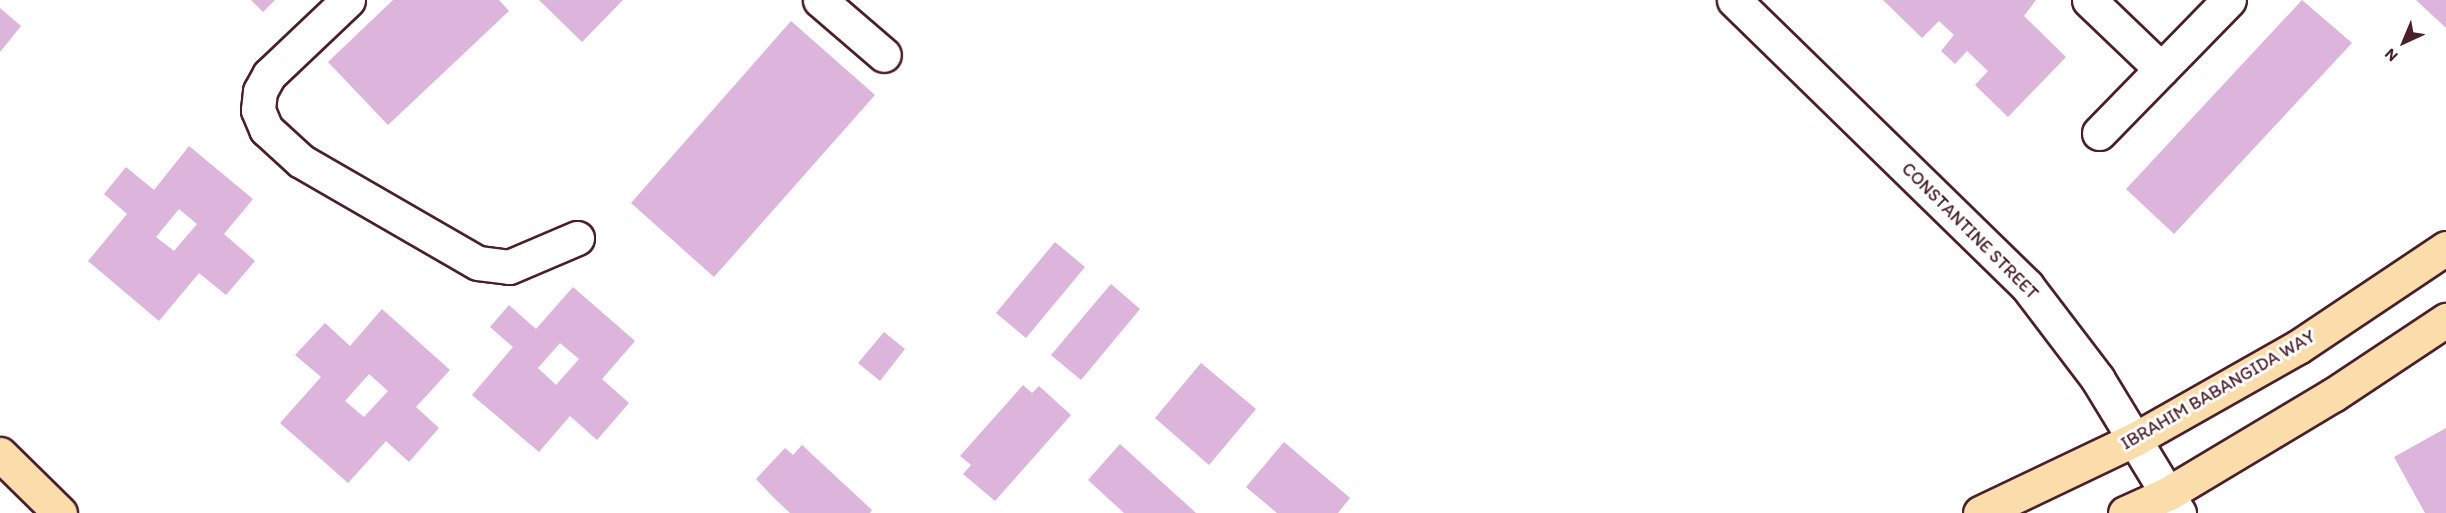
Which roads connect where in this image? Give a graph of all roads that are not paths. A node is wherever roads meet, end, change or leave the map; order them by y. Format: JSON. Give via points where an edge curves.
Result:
{"nodes":[{"id":1,"x":348,"y":0,"type":"edge"},
{"id":2,"x":820,"y":0,"type":"edge"},
{"id":3,"x":1734,"y":0,"type":"edge"},
{"id":4,"x":2089,"y":0,"type":"edge"},
{"id":5,"x":2229,"y":0,"type":"edge"},
{"id":6,"x":884,"y":55,"type":"dead end"},
{"id":7,"x":2161,"y":69,"type":"junction"},
{"id":8,"x":2099,"y":133,"type":"dead end"},
{"id":9,"x":577,"y":238,"type":"dead end"},
{"id":10,"x":2446,"y":248,"type":"edge"},
{"id":11,"x":2446,"y":320,"type":"edge"},
{"id":12,"x":2137,"y":438,"type":"junction"},
{"id":13,"x":0,"y":454,"type":"edge"},
{"id":14,"x":2174,"y":503,"type":"edge"},
{"id":15,"x":60,"y":513,"type":"edge"},
{"id":16,"x":1980,"y":513,"type":"edge"},
{"id":17,"x":2125,"y":513,"type":"edge"}],
"edges":[{"from":1,"to":9,"type":"street","via":[[269,75],[260,91],[258,110],[266,129],[301,161],[478,263],[509,267]]},
{"from":2,"to":6,"type":"street"},
{"from":3,"to":12,"type":"street","name":"CONSTANTINE STREET","via":[[2027,286],[2060,324]]},
{"from":4,"to":7,"type":"street"},
{"from":5,"to":7,"type":"street"},
{"from":7,"to":8,"type":"street"},
{"from":10,"to":12,"type":"main road","name":"IBRAHIM BABANGIDA WAY","via":[[2298,346]]},
{"from":11,"to":14,"type":"main road"},
{"from":12,"to":14,"type":"street","name":"CONSTANTINE STREET"},
{"from":12,"to":16,"type":"main road","name":"IBRAHIM BABANGIDA WAY"},
{"from":13,"to":15,"type":"main road"},
{"from":14,"to":17,"type":"main road"}]}
